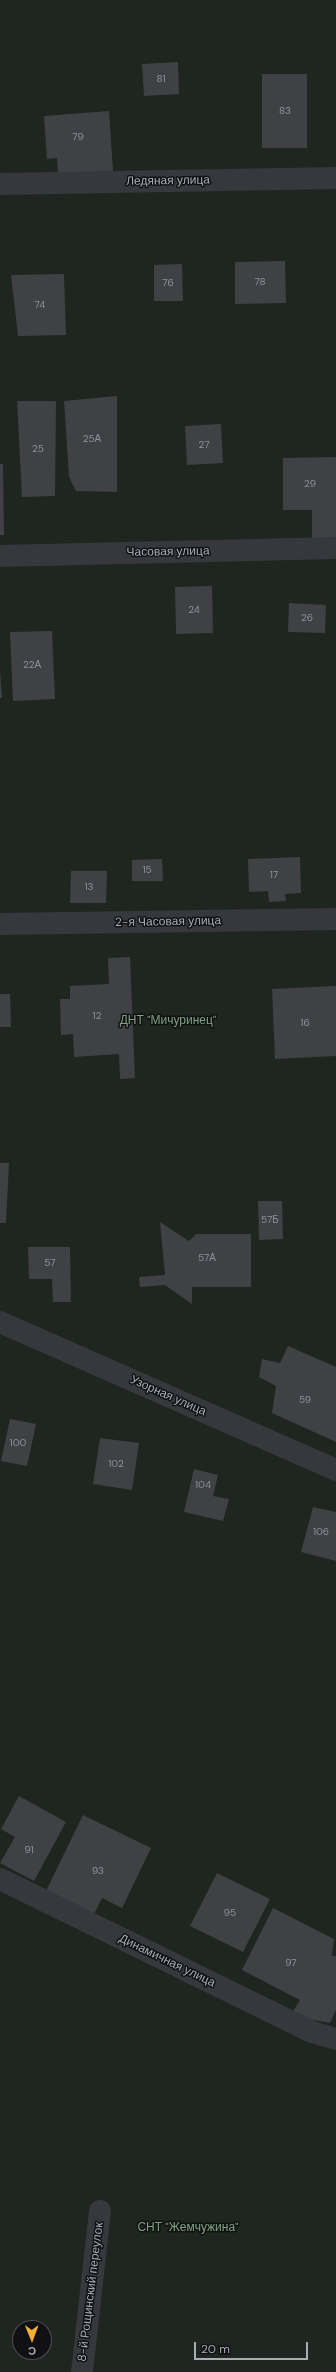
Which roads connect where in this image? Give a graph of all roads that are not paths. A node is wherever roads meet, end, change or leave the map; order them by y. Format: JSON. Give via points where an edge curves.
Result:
{"nodes":[{"id":1,"x":336,"y":178,"type":"edge"},
{"id":2,"x":0,"y":184,"type":"edge"},
{"id":3,"x":336,"y":548,"type":"edge"},
{"id":4,"x":0,"y":556,"type":"edge"},
{"id":5,"x":336,"y":920,"type":"edge"},
{"id":6,"x":0,"y":924,"type":"edge"},
{"id":7,"x":0,"y":1322,"type":"edge"},
{"id":8,"x":336,"y":1470,"type":"edge"},
{"id":9,"x":0,"y":1879,"type":"edge"},
{"id":10,"x":336,"y":2038,"type":"edge"},
{"id":11,"x":100,"y":2211,"type":"dead end"},
{"id":12,"x":82,"y":2372,"type":"edge"}],
"edges":[{"from":1,"to":2,"type":"street","name":"Ледяная улица"},
{"from":3,"to":4,"type":"street","name":"Часовая улица"},
{"from":5,"to":6,"type":"street","name":"2-я Часовая улица"},
{"from":7,"to":8,"type":"street","name":"Узорная улица"},
{"from":9,"to":10,"type":"street","name":"Динамичная улица","via":[[312,2032]]},
{"from":11,"to":12,"type":"street","name":"8-й Рощинский переулок"}]}
